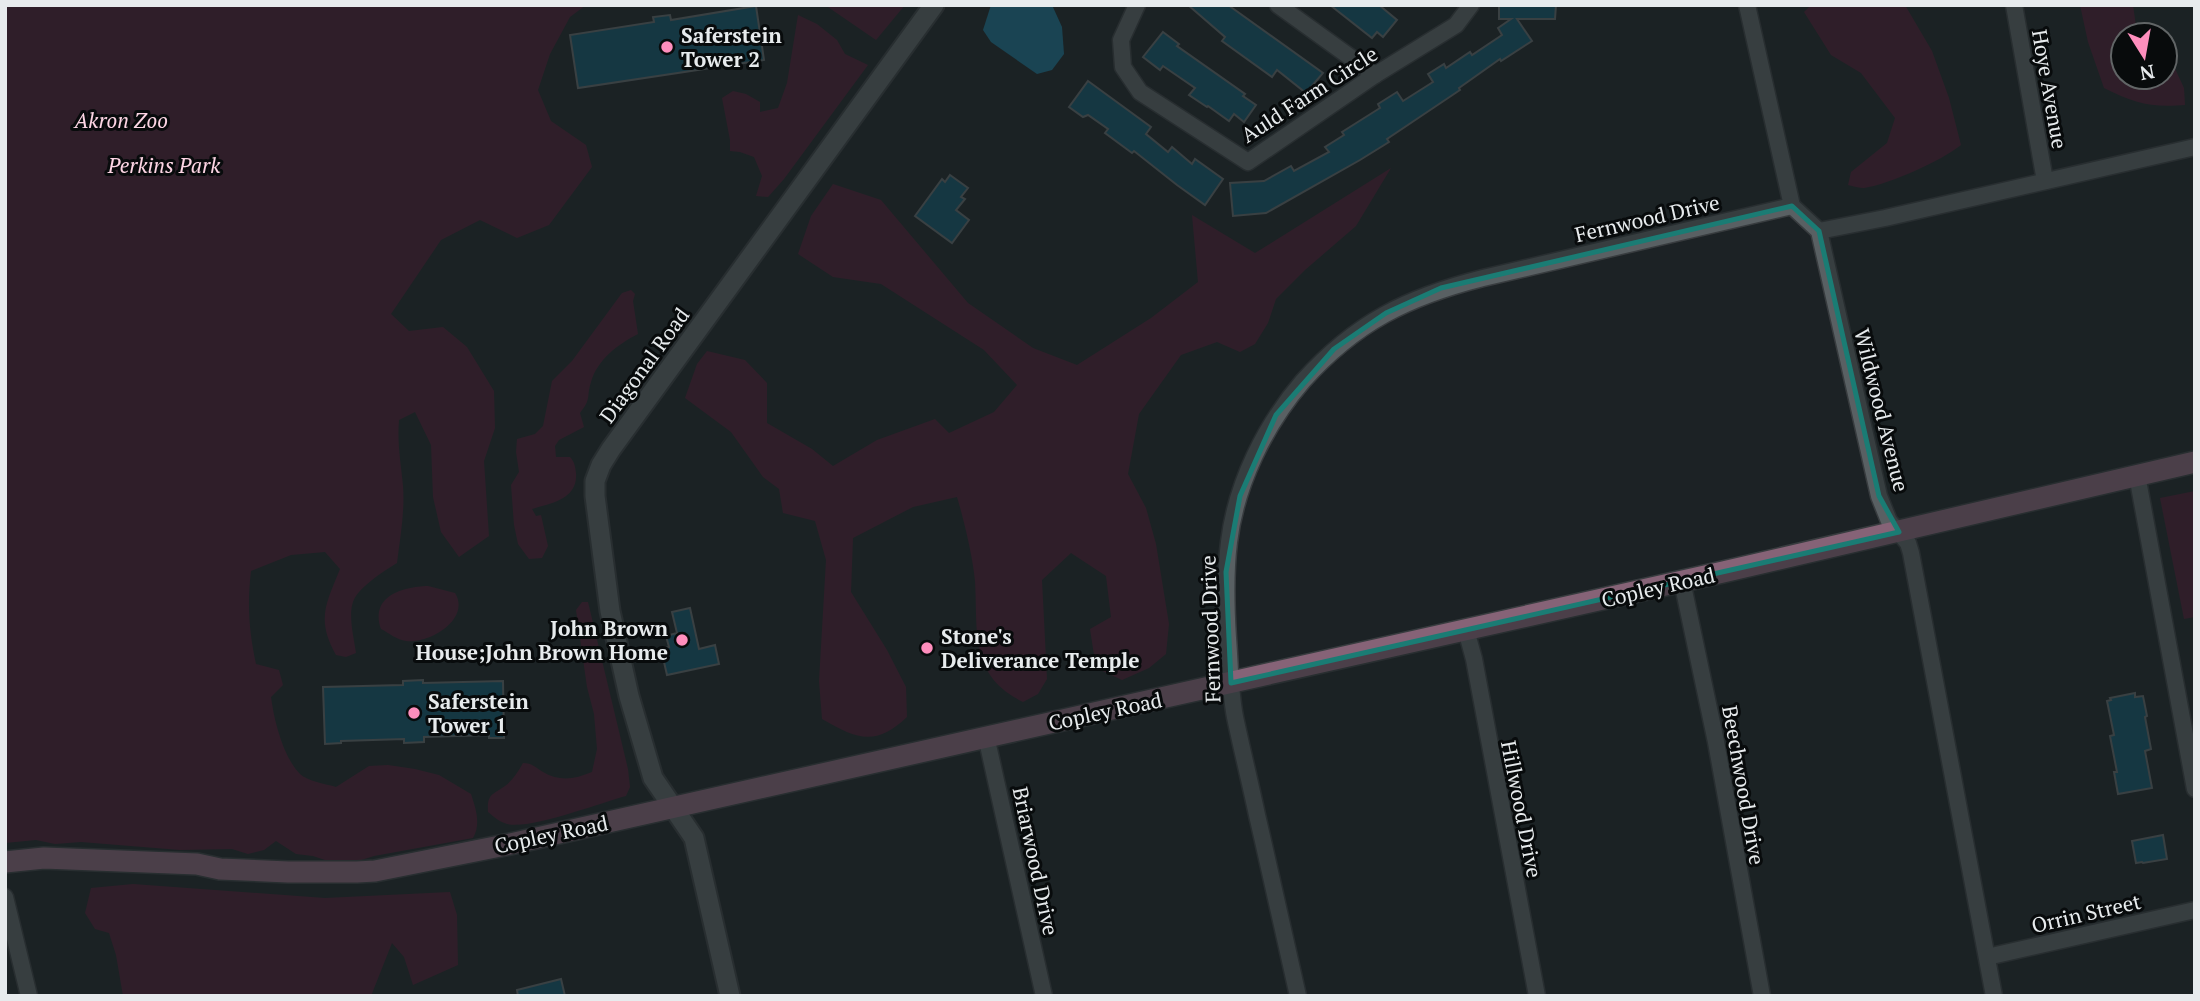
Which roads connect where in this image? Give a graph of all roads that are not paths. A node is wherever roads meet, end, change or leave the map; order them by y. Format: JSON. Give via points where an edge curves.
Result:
{"nodes":[{"id":1,"x":934,"y":5,"type":"edge"},
{"id":2,"x":1137,"y":5,"type":"edge"},
{"id":3,"x":1278,"y":5,"type":"edge"},
{"id":4,"x":1471,"y":5,"type":"edge"},
{"id":5,"x":1748,"y":5,"type":"edge"},
{"id":6,"x":2014,"y":5,"type":"edge"},
{"id":7,"x":1375,"y":75,"type":"junction"},
{"id":8,"x":2195,"y":147,"type":"edge"},
{"id":9,"x":2045,"y":181,"type":"junction"},
{"id":10,"x":1792,"y":206,"type":"junction"},
{"id":11,"x":1819,"y":231,"type":"junction"},
{"id":12,"x":2195,"y":462,"type":"edge"},
{"id":13,"x":2137,"y":475,"type":"junction"},
{"id":14,"x":1899,"y":532,"type":"junction"},
{"id":15,"x":1682,"y":581,"type":"junction"},
{"id":16,"x":1466,"y":630,"type":"junction"},
{"id":17,"x":1231,"y":684,"type":"junction"},
{"id":18,"x":986,"y":736,"type":"junction"},
{"id":19,"x":2195,"y":789,"type":"edge"},
{"id":20,"x":672,"y":808,"type":"junction"},
{"id":21,"x":5,"y":862,"type":"edge"},
{"id":22,"x":5,"y":897,"type":"edge"},
{"id":23,"x":2195,"y":910,"type":"edge"},
{"id":24,"x":1987,"y":957,"type":"junction"},
{"id":25,"x":29,"y":996,"type":"edge"},
{"id":26,"x":730,"y":996,"type":"edge"},
{"id":27,"x":1044,"y":996,"type":"edge"},
{"id":28,"x":1298,"y":996,"type":"edge"},
{"id":29,"x":1537,"y":996,"type":"edge"},
{"id":30,"x":1762,"y":996,"type":"edge"},
{"id":31,"x":1994,"y":996,"type":"edge"}],
"edges":[{"from":1,"to":20,"type":"street","name":"Diagonal Road","via":[[611,449],[595,481],[610,611],[629,696],[653,778]]},
{"from":2,"to":7,"type":"street","name":"Auld Farm Circle","via":[[1121,40],[1122,67],[1140,92],[1248,162]]},
{"from":3,"to":7,"type":"street"},
{"from":4,"to":7,"type":"street","name":"Auld Farm Circle","via":[[1456,25]]},
{"from":5,"to":10,"type":"street"},
{"from":6,"to":9,"type":"street","name":"Hoye Avenue"},
{"from":8,"to":9,"type":"street"},
{"from":9,"to":11,"type":"street"},
{"from":10,"to":11,"type":"street"},
{"from":10,"to":17,"type":"street","name":"Fernwood Drive","via":[[1441,288],[1386,313],[1334,349],[1276,415],[1240,496],[1226,572]]},
{"from":11,"to":14,"type":"street","name":"Wildwood Avenue","via":[[1879,496]]},
{"from":12,"to":13,"type":"main road","name":"Copley Road"},
{"from":13,"to":14,"type":"main road","name":"Copley Road"},
{"from":13,"to":19,"type":"street"},
{"from":14,"to":15,"type":"main road","name":"Copley Road"},
{"from":14,"to":24,"type":"street","name":"Wildwood Avenue","via":[[1911,553]]},
{"from":15,"to":16,"type":"main road","name":"Copley Road"},
{"from":15,"to":30,"type":"street","name":"Beechwood Drive"},
{"from":16,"to":17,"type":"main road","name":"Copley Road"},
{"from":16,"to":29,"type":"street","name":"Hillwood Drive"},
{"from":17,"to":18,"type":"main road","name":"Copley Road"},
{"from":17,"to":28,"type":"street","name":"Fernwood Drive"},
{"from":18,"to":20,"type":"main road","name":"Copley Road"},
{"from":18,"to":27,"type":"street","name":"Briarwood Drive"},
{"from":20,"to":21,"type":"main road","name":"Copley Road","via":[[375,871],[289,872],[44,858]]},
{"from":20,"to":26,"type":"street","name":"Diagonal Road","via":[[694,838]]},
{"from":22,"to":25,"type":"street"},
{"from":23,"to":24,"type":"street","name":"Orrin Street"},
{"from":24,"to":31,"type":"street","name":"Wildwood Avenue"}]}
